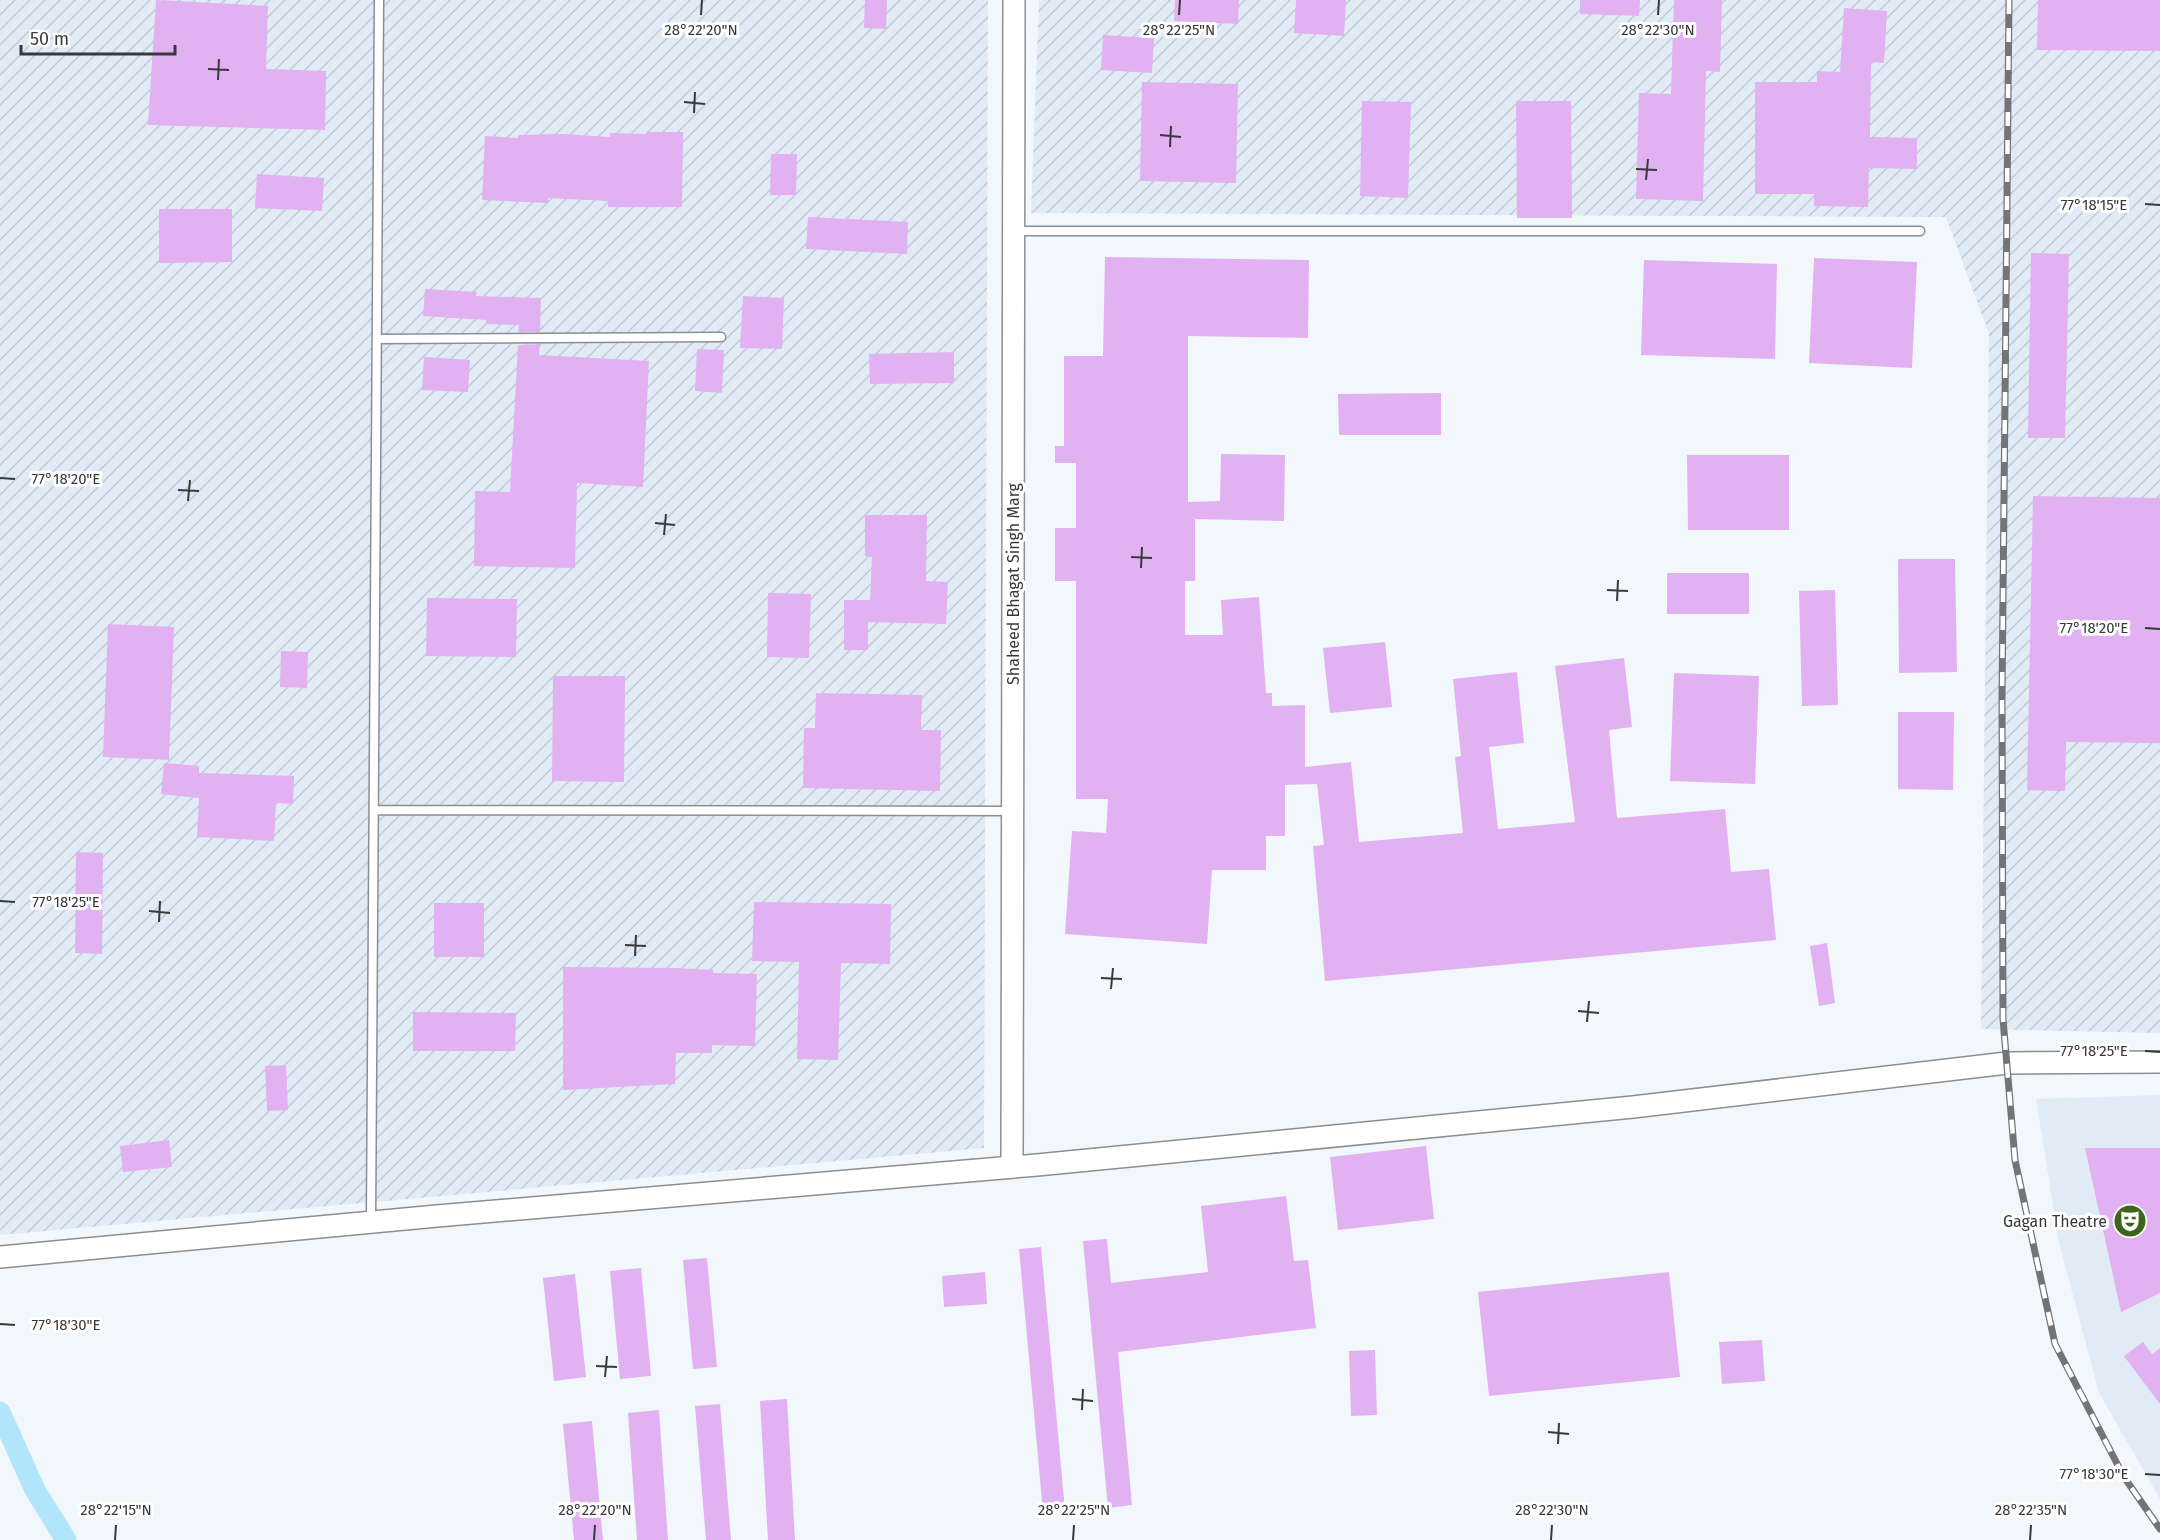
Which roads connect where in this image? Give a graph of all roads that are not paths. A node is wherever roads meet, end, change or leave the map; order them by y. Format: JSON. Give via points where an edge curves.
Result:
{"nodes":[{"id":1,"x":380,"y":0,"type":"edge"},
{"id":2,"x":1014,"y":0,"type":"edge"},
{"id":3,"x":1014,"y":231,"type":"junction"},
{"id":4,"x":1920,"y":231,"type":"dead end"},
{"id":5,"x":721,"y":337,"type":"dead end"},
{"id":6,"x":377,"y":339,"type":"junction"},
{"id":7,"x":374,"y":810,"type":"junction"},
{"id":8,"x":1013,"y":811,"type":"junction"},
{"id":9,"x":2160,"y":1062,"type":"edge"},
{"id":10,"x":1012,"y":1167,"type":"junction"},
{"id":11,"x":371,"y":1222,"type":"junction"},
{"id":12,"x":0,"y":1257,"type":"edge"}],
"edges":[{"from":1,"to":6,"type":"lane"},
{"from":2,"to":3,"type":"street","name":"Shaheed Bhagat Singh Marg"},
{"from":3,"to":4,"type":"lane"},
{"from":3,"to":8,"type":"street","name":"Shaheed Bhagat Singh Marg"},
{"from":5,"to":6,"type":"lane"},
{"from":6,"to":7,"type":"lane"},
{"from":7,"to":8,"type":"lane"},
{"from":7,"to":11,"type":"lane"},
{"from":8,"to":10,"type":"street","name":"Shaheed Bhagat Singh Marg"},
{"from":9,"to":10,"type":"street","via":[[2007,1063],[1633,1107]]},
{"from":10,"to":11,"type":"street"},
{"from":11,"to":12,"type":"street"}]}
